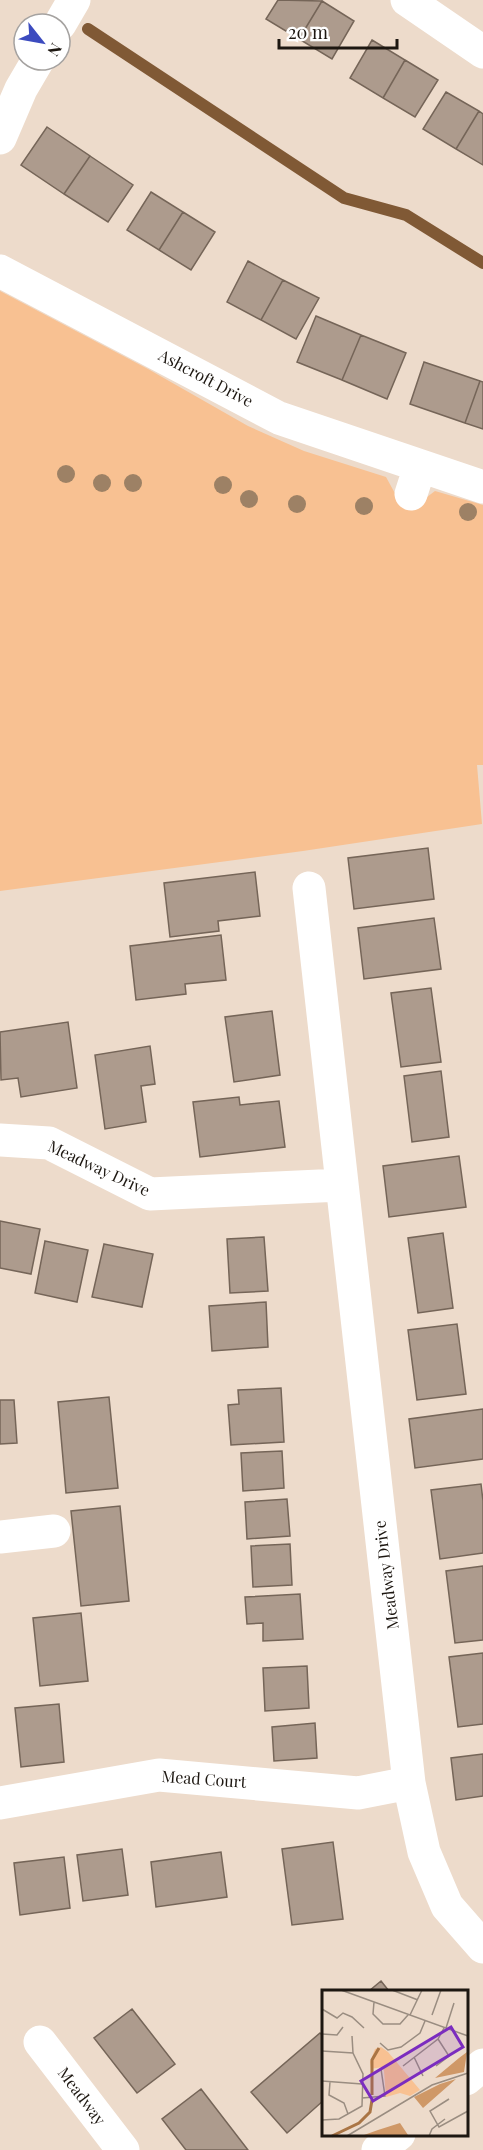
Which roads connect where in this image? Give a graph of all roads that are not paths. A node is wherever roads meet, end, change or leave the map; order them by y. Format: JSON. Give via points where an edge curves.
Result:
{"nodes":[{"id":1,"x":412,"y":1,"type":"edge"},
{"id":2,"x":483,"y":52,"type":"edge"},
{"id":3,"x":31,"y":72,"type":"edge"},
{"id":4,"x":0,"y":138,"type":"edge"},
{"id":5,"x":0,"y":271,"type":"edge"},
{"id":6,"x":483,"y":487,"type":"edge"},
{"id":7,"x":309,"y":888,"type":"dead end"},
{"id":8,"x":0,"y":1140,"type":"edge"},
{"id":9,"x":341,"y":1185,"type":"junction"},
{"id":10,"x":54,"y":1532,"type":"dead end"},
{"id":11,"x":0,"y":1537,"type":"edge"},
{"id":12,"x":409,"y":1783,"type":"junction"},
{"id":13,"x":0,"y":1803,"type":"edge"},
{"id":14,"x":483,"y":1947,"type":"edge"},
{"id":15,"x":40,"y":2042,"type":"dead end"},
{"id":16,"x":483,"y":2066,"type":"edge"},
{"id":17,"x":468,"y":2077,"type":"edge"},
{"id":18,"x":397,"y":2135,"type":"edge"},
{"id":19,"x":123,"y":2150,"type":"edge"},
{"id":20,"x":378,"y":2150,"type":"edge"}],
"edges":[{"from":1,"to":2,"type":"street"},
{"from":3,"to":4,"type":"street"},
{"from":5,"to":6,"type":"street","name":"Ashcroft Drive","via":[[279,418],[415,480]]},
{"from":7,"to":9,"type":"street","name":"Meadway Drive"},
{"from":8,"to":9,"type":"street","name":"Meadway Drive","via":[[49,1143],[150,1194]]},
{"from":9,"to":12,"type":"street","name":"Meadway Drive"},
{"from":10,"to":11,"type":"street"},
{"from":12,"to":13,"type":"street","name":"Mead Court","via":[[358,1793],[159,1775]]},
{"from":12,"to":14,"type":"street","name":"Meadway Drive","via":[[424,1852],[447,1906]]},
{"from":15,"to":19,"type":"street","name":"Meadway"},
{"from":16,"to":17,"type":"street"},
{"from":18,"to":20,"type":"street"}]}
